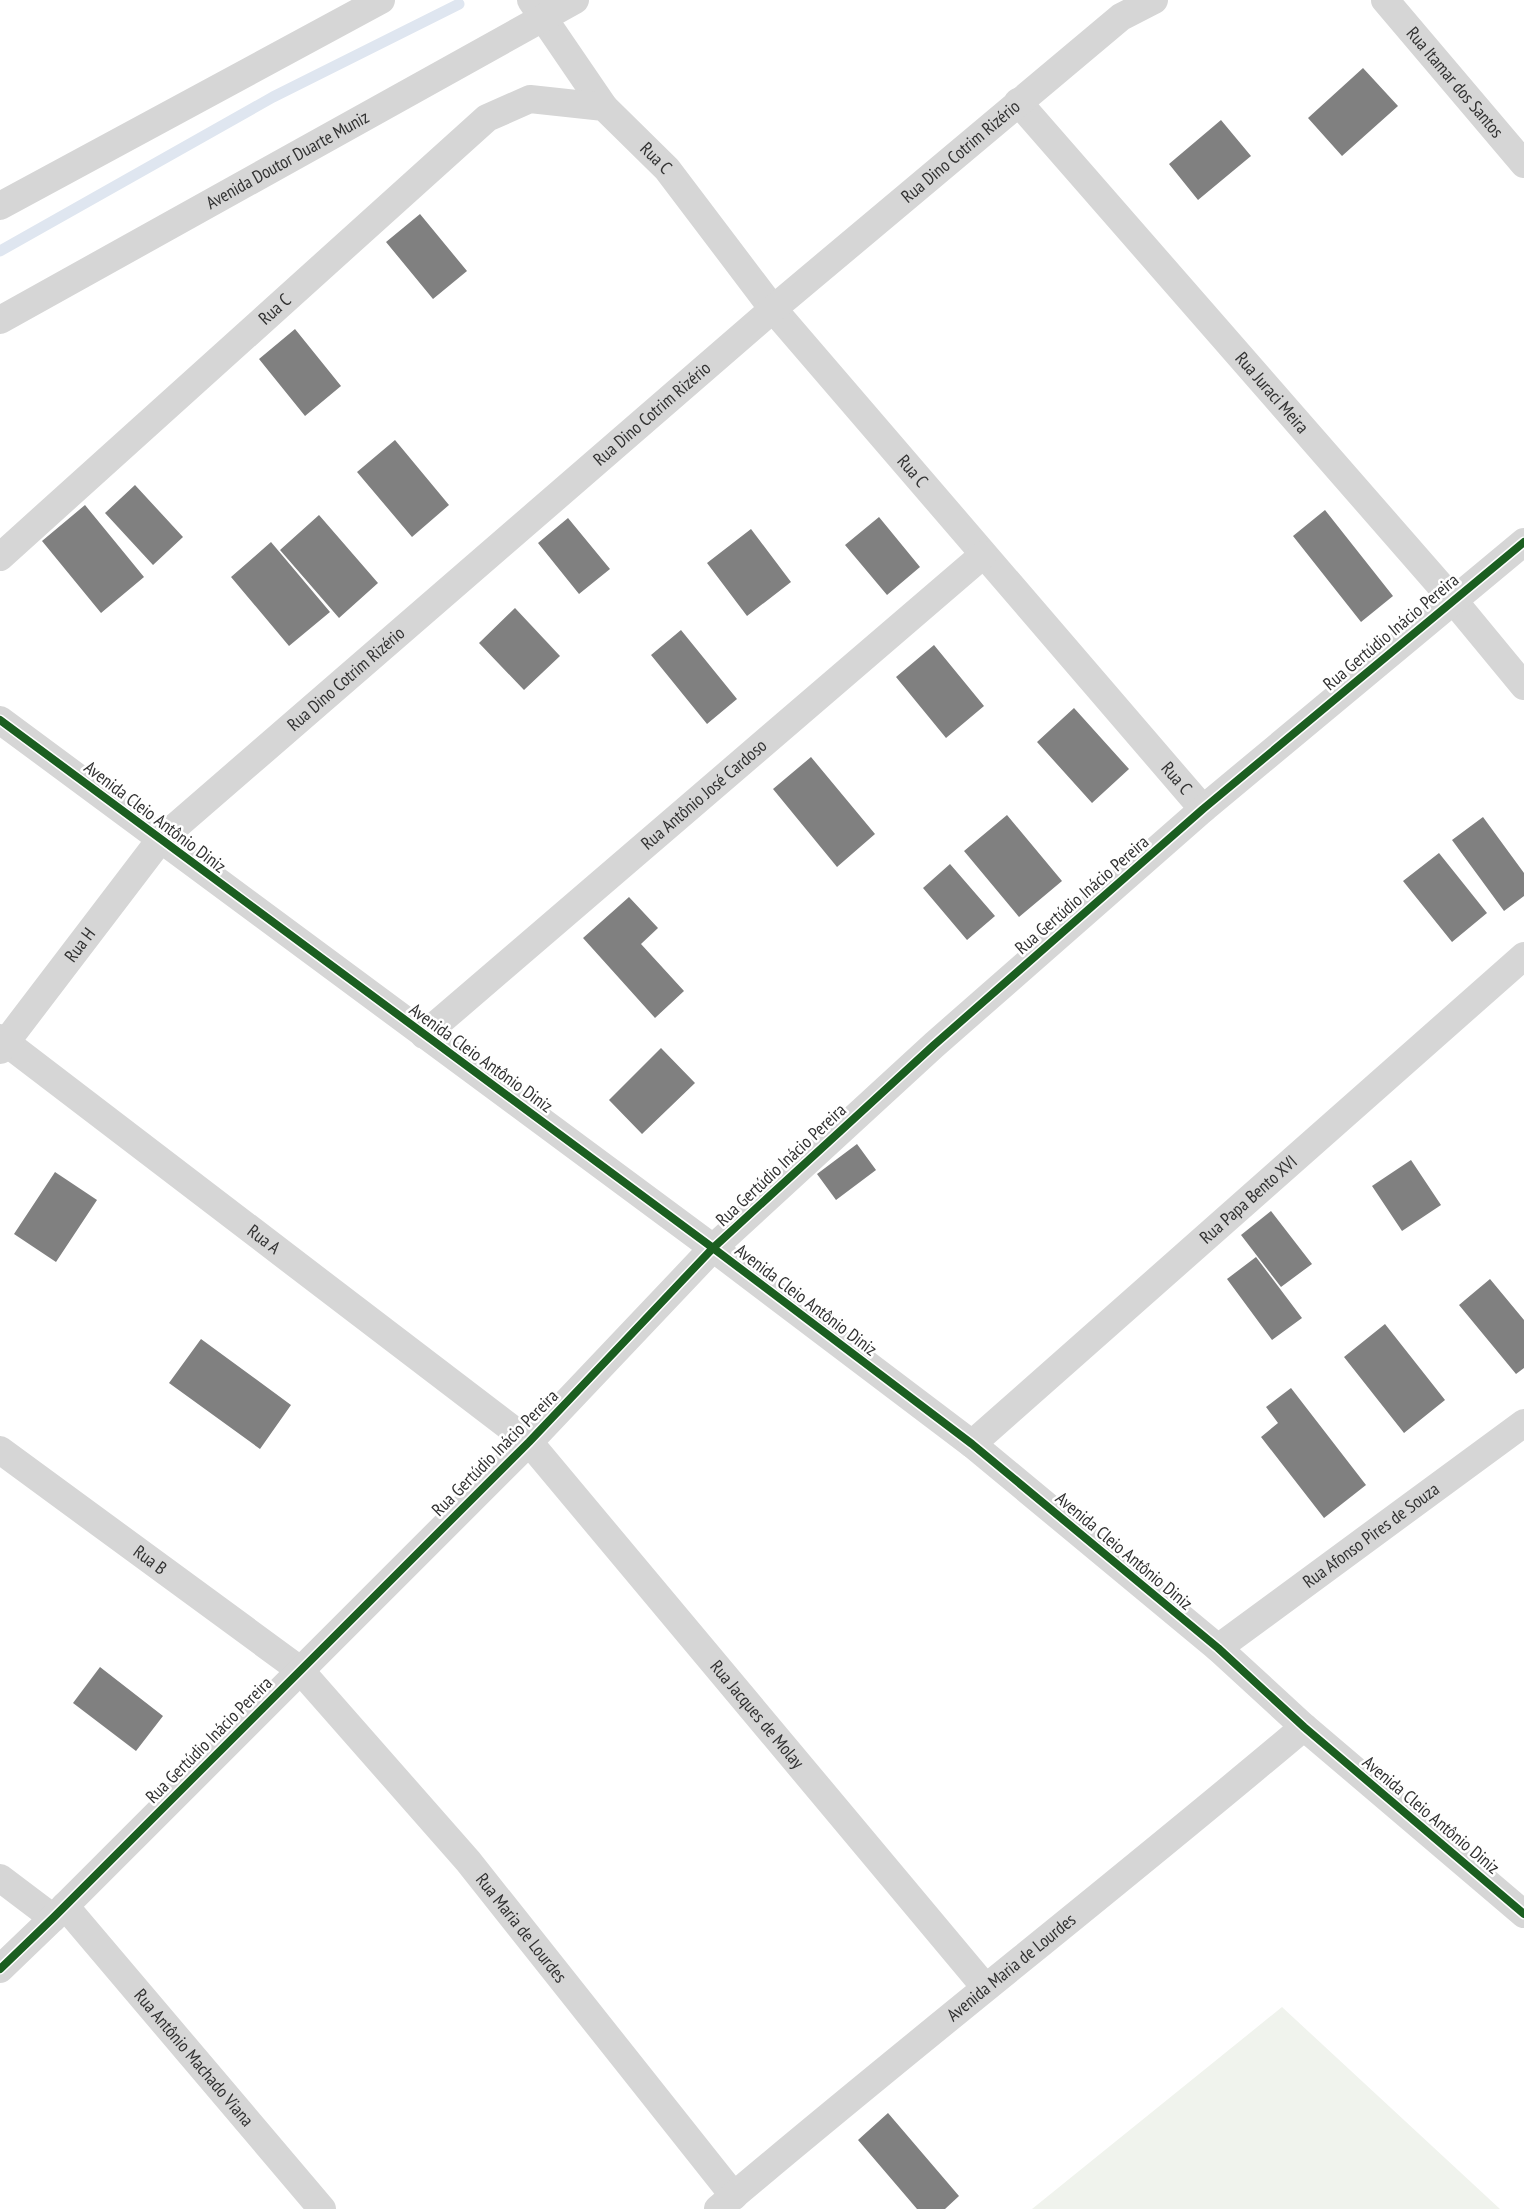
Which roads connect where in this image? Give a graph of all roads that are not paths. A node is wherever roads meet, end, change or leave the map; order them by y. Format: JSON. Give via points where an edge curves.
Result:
{"nodes":[{"id":1,"x":380,"y":0,"type":"edge"},
{"id":2,"x":575,"y":0,"type":"edge"},
{"id":3,"x":1154,"y":0,"type":"edge"},
{"id":4,"x":1385,"y":0,"type":"edge"},
{"id":5,"x":537,"y":9,"type":"edge"},
{"id":6,"x":1018,"y":102,"type":"junction"},
{"id":7,"x":604,"y":107,"type":"junction"},
{"id":8,"x":1524,"y":164,"type":"edge"},
{"id":9,"x":0,"y":206,"type":"edge"},
{"id":10,"x":773,"y":309,"type":"junction"},
{"id":11,"x":0,"y":320,"type":"edge"},
{"id":12,"x":1524,"y":542,"type":"edge"},
{"id":13,"x":983,"y":555,"type":"junction"},
{"id":14,"x":0,"y":557,"type":"edge"},
{"id":15,"x":1453,"y":600,"type":"junction"},
{"id":16,"x":1524,"y":686,"type":"edge"},
{"id":17,"x":0,"y":720,"type":"edge"},
{"id":18,"x":1203,"y":809,"type":"junction"},
{"id":19,"x":160,"y":840,"type":"junction"},
{"id":20,"x":1524,"y":956,"type":"edge"},
{"id":21,"x":424,"y":1035,"type":"junction"},
{"id":22,"x":2,"y":1043,"type":"edge"},
{"id":23,"x":713,"y":1248,"type":"junction"},
{"id":24,"x":1524,"y":1423,"type":"edge"},
{"id":25,"x":529,"y":1442,"type":"junction"},
{"id":26,"x":972,"y":1444,"type":"junction"},
{"id":27,"x":0,"y":1450,"type":"edge"},
{"id":28,"x":1218,"y":1648,"type":"junction"},
{"id":29,"x":300,"y":1670,"type":"junction"},
{"id":30,"x":1304,"y":1726,"type":"junction"},
{"id":31,"x":0,"y":1878,"type":"edge"},
{"id":32,"x":1521,"y":1907,"type":"edge"},
{"id":33,"x":59,"y":1912,"type":"junction"},
{"id":34,"x":0,"y":1969,"type":"edge"},
{"id":35,"x":985,"y":1987,"type":"junction"},
{"id":36,"x":726,"y":2202,"type":"edge"},
{"id":37,"x":322,"y":2209,"type":"edge"}],
"edges":[{"from":1,"to":9,"type":"street"},
{"from":2,"to":5,"type":"street","name":"Avenida Doutor Duarte Muniz"},
{"from":3,"to":6,"type":"street","name":"Rua Dino Cotrim Rizério","via":[[1120,18]]},
{"from":4,"to":8,"type":"street","name":"Rua Itamar dos Santos"},
{"from":5,"to":7,"type":"street"},
{"from":5,"to":11,"type":"street","name":"Avenida Doutor Duarte Muniz"},
{"from":6,"to":10,"type":"street","name":"Rua Dino Cotrim Rizério"},
{"from":6,"to":15,"type":"street","name":"Rua Juraci Meira"},
{"from":7,"to":10,"type":"street","name":"Rua C","via":[[667,169]]},
{"from":7,"to":14,"type":"street","name":"Rua C","via":[[530,100],[488,118]]},
{"from":10,"to":13,"type":"street","name":"Rua C"},
{"from":10,"to":19,"type":"street","name":"Rua Dino Cotrim Rizério"},
{"from":12,"to":15,"type":"street","name":"Rua Gertúdio Inácio Pereira"},
{"from":13,"to":18,"type":"street","name":"Rua C"},
{"from":13,"to":21,"type":"street","name":"Rua Antônio José Cardoso"},
{"from":15,"to":16,"type":"street","name":"Rua Juraci Meira"},
{"from":15,"to":18,"type":"street","name":"Rua Gertúdio Inácio Pereira"},
{"from":17,"to":19,"type":"street","name":"Avenida Cleio Antônio Diniz"},
{"from":18,"to":23,"type":"street","name":"Rua Gertúdio Inácio Pereira","via":[[934,1045]]},
{"from":19,"to":21,"type":"street","name":"Avenida Cleio Antônio Diniz"},
{"from":19,"to":22,"type":"street","name":"Rua H"},
{"from":20,"to":26,"type":"street","name":"Rua Papa Bento XVI"},
{"from":21,"to":23,"type":"street","name":"Avenida Cleio Antônio Diniz"},
{"from":22,"to":25,"type":"street","name":"Rua A"},
{"from":23,"to":25,"type":"street","name":"Rua Gertúdio Inácio Pereira"},
{"from":23,"to":26,"type":"street","name":"Avenida Cleio Antônio Diniz"},
{"from":24,"to":28,"type":"street","name":"Rua Afonso Pires de Souza"},
{"from":25,"to":29,"type":"street","name":"Rua Gertúdio Inácio Pereira"},
{"from":25,"to":35,"type":"street","name":"Rua Jacques de Molay"},
{"from":26,"to":28,"type":"street","name":"Avenida Cleio Antônio Diniz"},
{"from":27,"to":29,"type":"street","name":"Rua B"},
{"from":28,"to":30,"type":"street","name":"Avenida Cleio Antônio Diniz"},
{"from":29,"to":33,"type":"street","name":"Rua Gertúdio Inácio Pereira"},
{"from":29,"to":36,"type":"street","name":"Rua Maria de Lourdes","via":[[468,1861]]},
{"from":30,"to":32,"type":"street","name":"Avenida Cleio Antônio Diniz"},
{"from":30,"to":35,"type":"street","name":"Avenida Maria de Lourdes","via":[[1171,1839]]},
{"from":31,"to":33,"type":"street"},
{"from":33,"to":34,"type":"street","name":"Rua Gertúdio Inácio Pereira"},
{"from":33,"to":37,"type":"street","name":"Rua Antônio Machado Viana"},
{"from":35,"to":36,"type":"street","name":"Avenida Maria de Lourdes"}]}
